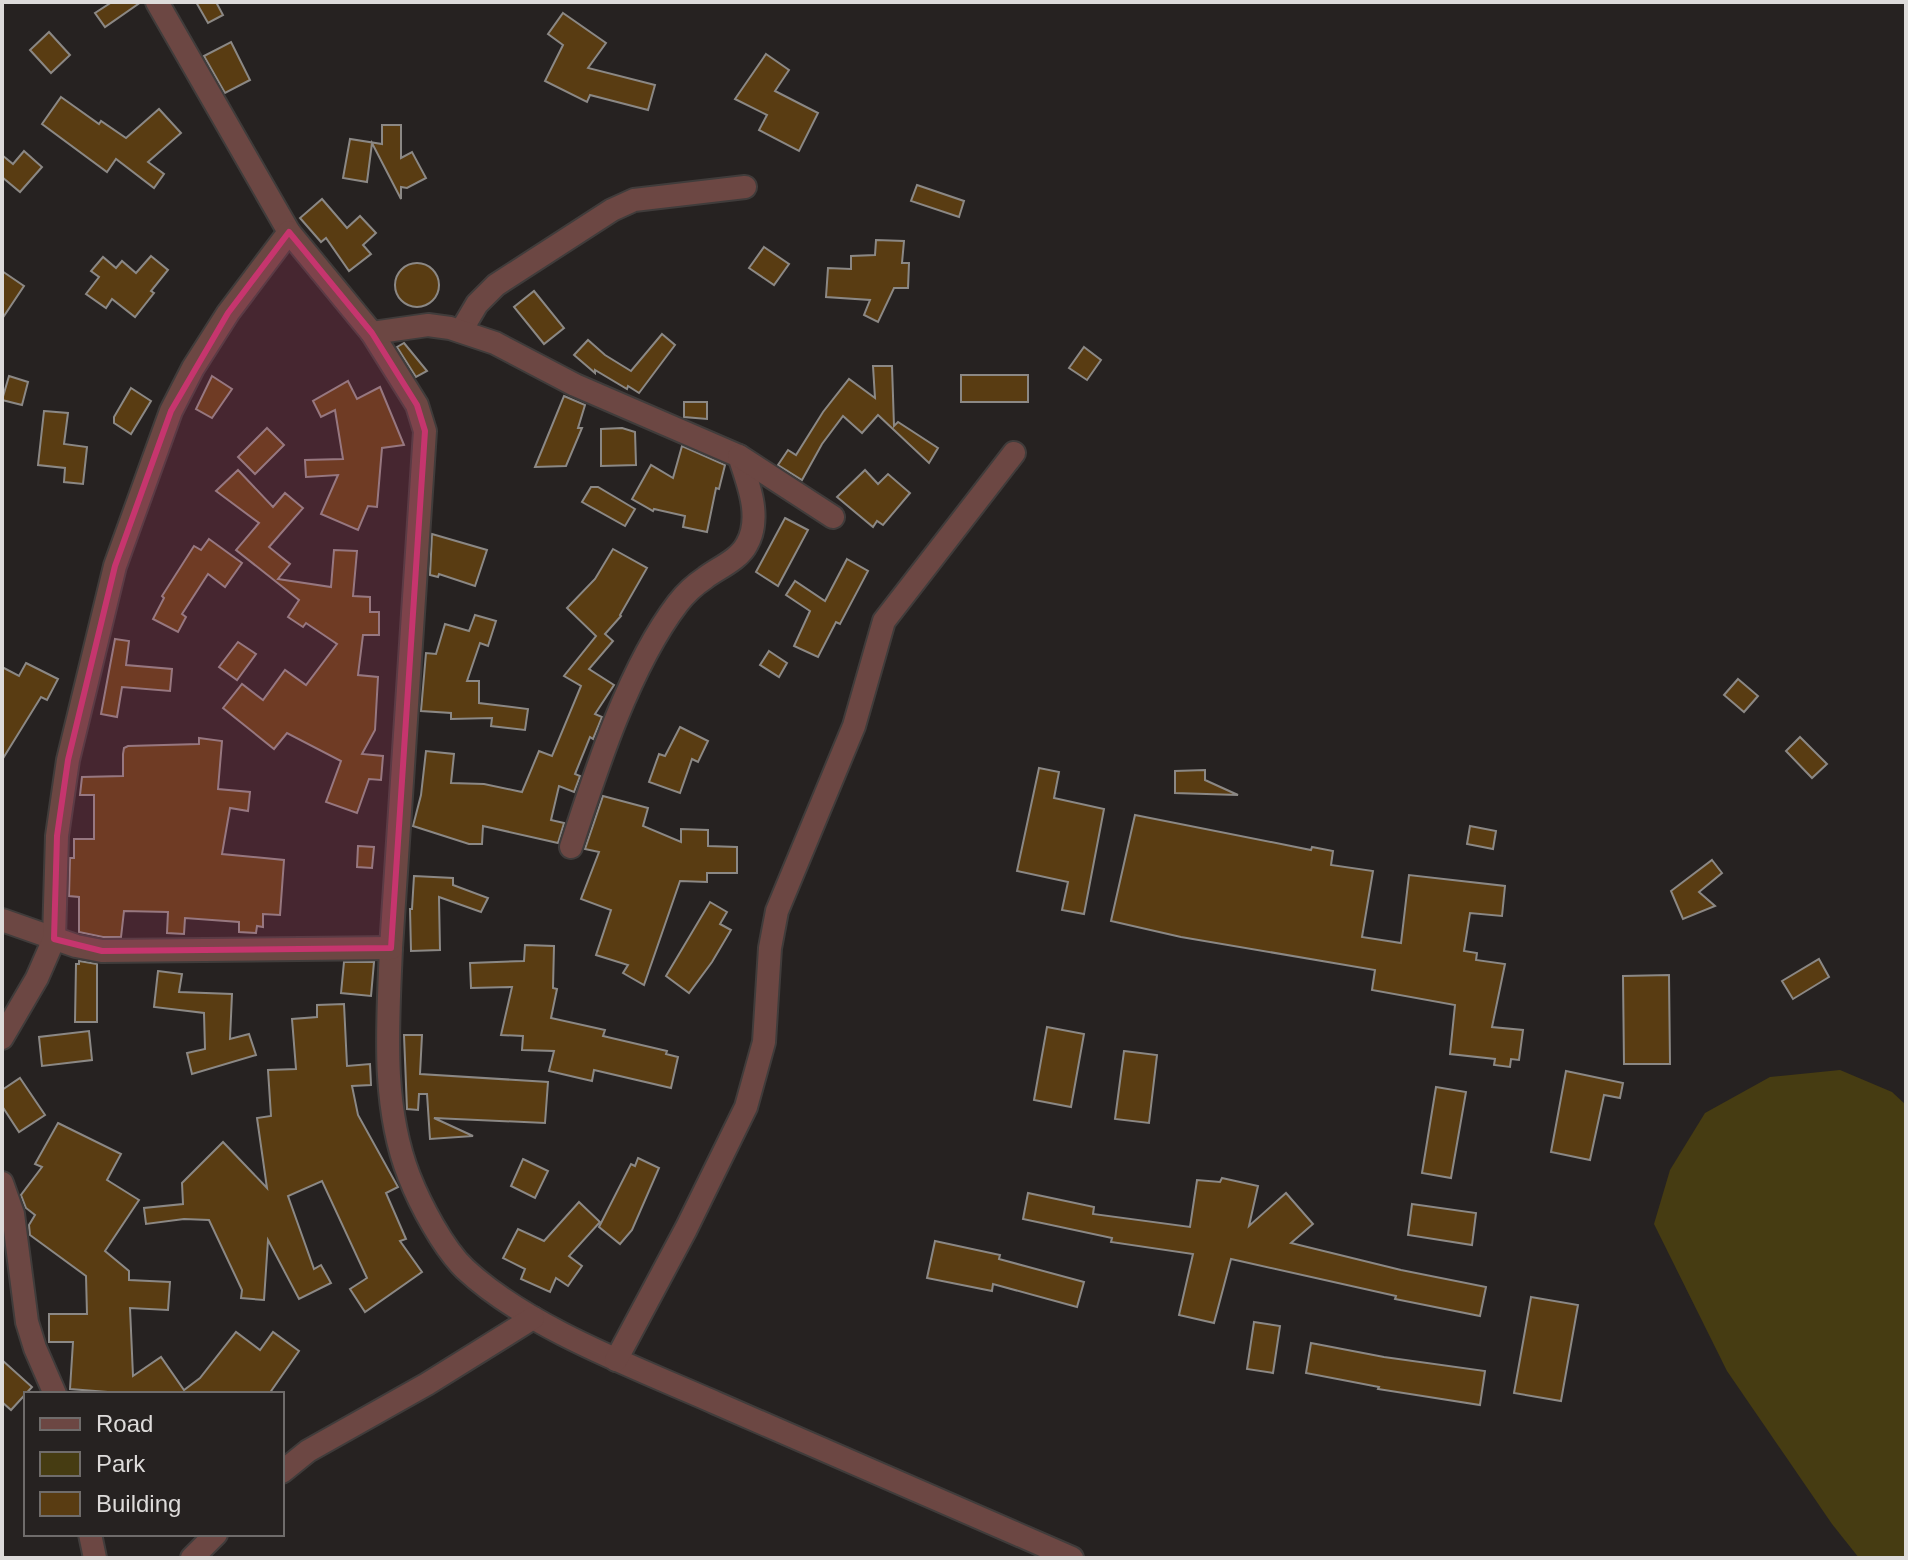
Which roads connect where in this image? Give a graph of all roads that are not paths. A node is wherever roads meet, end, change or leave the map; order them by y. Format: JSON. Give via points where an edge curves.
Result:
{"nodes":[{"id":1,"x":157,"y":2,"type":"edge"},
{"id":2,"x":745,"y":187,"type":"dead end"},
{"id":3,"x":289,"y":232,"type":"junction"},
{"id":4,"x":461,"y":331,"type":"junction"},
{"id":5,"x":372,"y":333,"type":"junction"},
{"id":6,"x":1014,"y":453,"type":"dead end"},
{"id":7,"x":739,"y":456,"type":"junction"},
{"id":8,"x":833,"y":517,"type":"dead end"},
{"id":9,"x":571,"y":847,"type":"dead end"},
{"id":10,"x":2,"y":920,"type":"edge"},
{"id":11,"x":54,"y":939,"type":"junction"},
{"id":12,"x":391,"y":948,"type":"junction"},
{"id":13,"x":2,"y":1038,"type":"edge"},
{"id":14,"x":2,"y":1183,"type":"edge"},
{"id":15,"x":533,"y":1318,"type":"junction"},
{"id":16,"x":616,"y":1360,"type":"junction"},
{"id":17,"x":54,"y":1392,"type":"edge"},
{"id":18,"x":284,"y":1470,"type":"edge"},
{"id":19,"x":90,"y":1536,"type":"edge"},
{"id":20,"x":214,"y":1536,"type":"edge"},
{"id":21,"x":95,"y":1558,"type":"edge"},
{"id":22,"x":192,"y":1558,"type":"edge"},
{"id":23,"x":1072,"y":1558,"type":"edge"}],
"edges":[{"from":1,"to":3,"type":"street"},
{"from":2,"to":4,"type":"street","via":[[634,200],[612,210],[496,285]]},
{"from":3,"to":5,"type":"street"},
{"from":3,"to":11,"type":"street","via":[[193,368],[171,411],[115,566],[68,760],[57,836]]},
{"from":4,"to":5,"type":"street","via":[[428,325]]},
{"from":4,"to":7,"type":"street"},
{"from":5,"to":12,"type":"street","via":[[417,405],[425,431]]},
{"from":6,"to":16,"type":"street","via":[[884,621],[854,726],[777,911],[764,1042],[746,1107]]},
{"from":7,"to":8,"type":"street"},
{"from":7,"to":9,"type":"street","via":[[754,509],[747,546],[679,602],[643,659],[593,778]]},
{"from":10,"to":11,"type":"street"},
{"from":11,"to":12,"type":"street","via":[[102,951]]},
{"from":11,"to":13,"type":"street"},
{"from":12,"to":15,"type":"street","via":[[391,1103],[410,1177],[433,1224],[463,1266]]},
{"from":14,"to":17,"type":"street","via":[[13,1214],[27,1322]]},
{"from":15,"to":16,"type":"street"},
{"from":15,"to":18,"type":"street","via":[[308,1451]]},
{"from":16,"to":23,"type":"street"},
{"from":19,"to":21,"type":"street"},
{"from":20,"to":22,"type":"street"}]}
